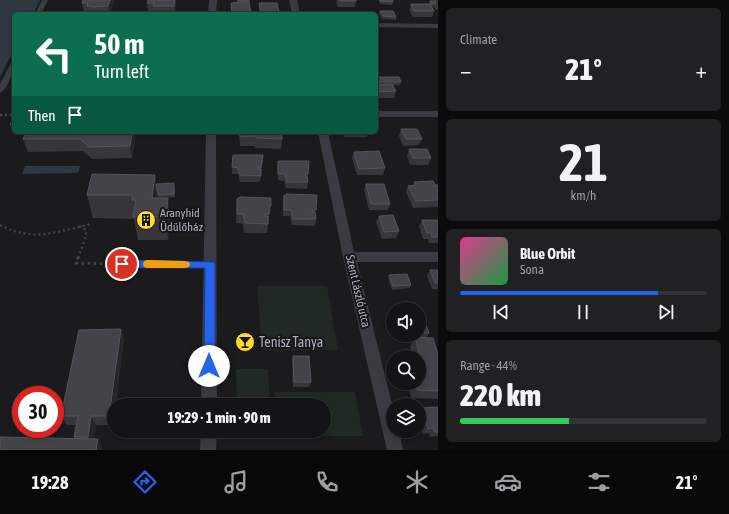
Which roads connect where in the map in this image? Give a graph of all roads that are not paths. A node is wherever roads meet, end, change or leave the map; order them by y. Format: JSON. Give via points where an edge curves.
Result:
{"nodes":[{"id":1,"x":45,"y":0,"type":"edge"},
{"id":2,"x":213,"y":0,"type":"edge"},
{"id":3,"x":293,"y":0,"type":"edge"},
{"id":4,"x":39,"y":12,"type":"edge"},
{"id":5,"x":212,"y":12,"type":"edge"},
{"id":6,"x":296,"y":12,"type":"edge"},
{"id":7,"x":378,"y":26,"type":"edge"},
{"id":8,"x":438,"y":26,"type":"edge"},
{"id":9,"x":12,"y":67,"type":"edge"},
{"id":10,"x":0,"y":91,"type":"edge"},
{"id":11,"x":378,"y":114,"type":"edge"},
{"id":12,"x":438,"y":114,"type":"edge"},
{"id":13,"x":211,"y":134,"type":"edge"},
{"id":14,"x":323,"y":134,"type":"edge"},
{"id":15,"x":349,"y":257,"type":"junction"},
{"id":16,"x":438,"y":257,"type":"edge"},
{"id":17,"x":122,"y":264,"type":"road end"},
{"id":18,"x":210,"y":265,"type":"junction"},
{"id":19,"x":209,"y":398,"type":"edge"},
{"id":20,"x":208,"y":438,"type":"edge"},
{"id":21,"x":208,"y":450,"type":"edge"},
{"id":22,"x":395,"y":450,"type":"edge"}],
"edges":[{"from":1,"to":4,"type":"street"},
{"from":2,"to":5,"type":"street"},
{"from":3,"to":6,"type":"street"},
{"from":7,"to":8,"type":"street"},
{"from":9,"to":10,"type":"street"},
{"from":11,"to":12,"type":"street"},
{"from":13,"to":18,"type":"street"},
{"from":14,"to":15,"type":"street","name":"Szent László utca"},
{"from":15,"to":16,"type":"street"},
{"from":15,"to":22,"type":"street","name":"Szent László utca"},
{"from":17,"to":18,"type":"lane"},
{"from":18,"to":19,"type":"street"},
{"from":20,"to":21,"type":"street"}]}
